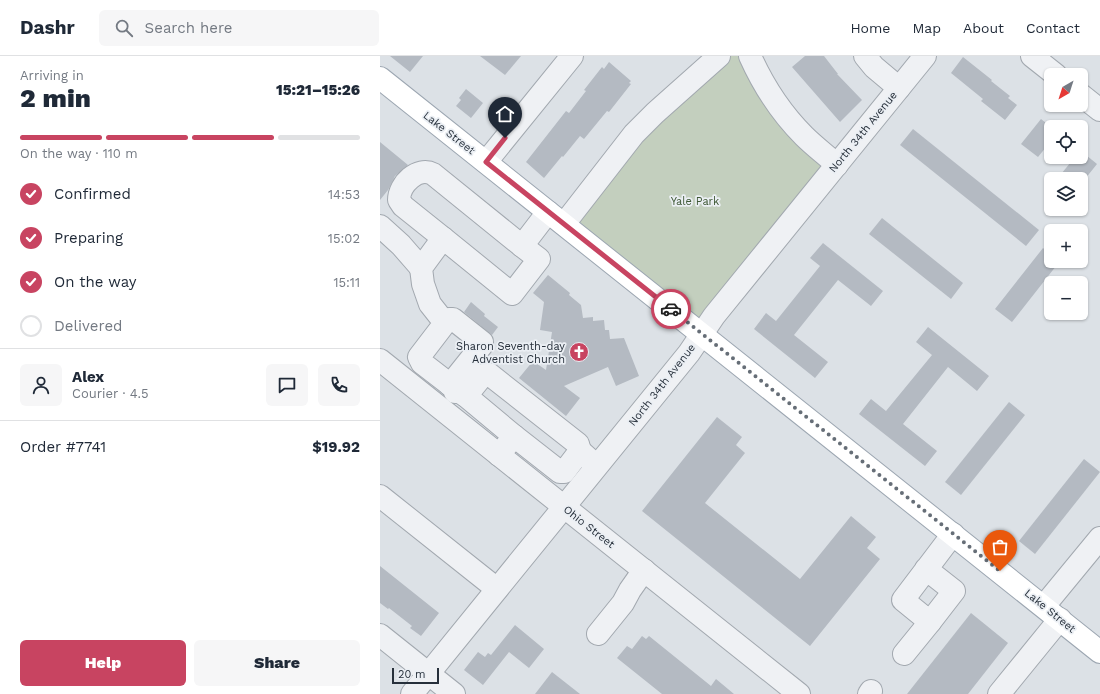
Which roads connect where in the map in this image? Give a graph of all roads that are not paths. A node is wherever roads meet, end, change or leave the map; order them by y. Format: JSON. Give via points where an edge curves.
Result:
{"nodes":[{"id":1,"x":572,"y":56,"type":"edge"},
{"id":2,"x":719,"y":56,"type":"edge"},
{"id":3,"x":750,"y":56,"type":"edge"},
{"id":4,"x":865,"y":56,"type":"edge"},
{"id":5,"x":925,"y":56,"type":"edge"},
{"id":6,"x":1032,"y":56,"type":"edge"},
{"id":7,"x":1047,"y":68,"type":"edge"},
{"id":8,"x":380,"y":78,"type":"edge"},
{"id":9,"x":899,"y":88,"type":"junction"},
{"id":10,"x":1088,"y":101,"type":"edge"},
{"id":11,"x":1100,"y":110,"type":"edge"},
{"id":12,"x":486,"y":162,"type":"junction"},
{"id":13,"x":836,"y":165,"type":"junction"},
{"id":14,"x":556,"y":218,"type":"junction"},
{"id":15,"x":380,"y":226,"type":"edge"},
{"id":16,"x":443,"y":238,"type":"junction"},
{"id":17,"x":522,"y":246,"type":"junction"},
{"id":18,"x":421,"y":268,"type":"junction"},
{"id":19,"x":445,"y":323,"type":"junction"},
{"id":20,"x":702,"y":334,"type":"junction"},
{"id":21,"x":380,"y":360,"type":"edge"},
{"id":22,"x":458,"y":390,"type":"junction"},
{"id":23,"x":441,"y":408,"type":"junction"},
{"id":24,"x":514,"y":436,"type":"junction"},
{"id":25,"x":580,"y":451,"type":"junction"},
{"id":26,"x":500,"y":456,"type":"junction"},
{"id":27,"x":598,"y":466,"type":"junction"},
{"id":28,"x":380,"y":496,"type":"edge"},
{"id":29,"x":564,"y":507,"type":"junction"},
{"id":30,"x":952,"y":534,"type":"junction"},
{"id":31,"x":1100,"y":538,"type":"edge"},
{"id":32,"x":926,"y":569,"type":"junction"},
{"id":33,"x":644,"y":570,"type":"junction"},
{"id":34,"x":497,"y":589,"type":"junction"},
{"id":35,"x":1052,"y":613,"type":"junction"},
{"id":36,"x":930,"y":622,"type":"junction"},
{"id":37,"x":598,"y":634,"type":"dead end"},
{"id":38,"x":380,"y":635,"type":"edge"},
{"id":39,"x":1100,"y":652,"type":"edge"},
{"id":40,"x":904,"y":654,"type":"dead end"},
{"id":41,"x":428,"y":673,"type":"junction"},
{"id":42,"x":412,"y":694,"type":"edge"},
{"id":43,"x":454,"y":694,"type":"edge"},
{"id":44,"x":799,"y":694,"type":"edge"},
{"id":45,"x":999,"y":694,"type":"edge"}],
"edges":[{"from":1,"to":12,"type":"street"},
{"from":2,"to":14,"type":"street","via":[[655,113]]},
{"from":3,"to":13,"type":"street","via":[[778,106],[803,135]]},
{"from":4,"to":9,"type":"street"},
{"from":5,"to":9,"type":"street","name":"North 34th Avenue"},
{"from":6,"to":7,"type":"street"},
{"from":8,"to":12,"type":"main road","name":"Lake Street"},
{"from":9,"to":13,"type":"street","name":"North 34th Avenue"},
{"from":10,"to":11,"type":"street"},
{"from":12,"to":14,"type":"main road","name":"Lake Street"},
{"from":13,"to":20,"type":"street","name":"North 34th Avenue"},
{"from":14,"to":17,"type":"street"},
{"from":14,"to":20,"type":"main road","name":"Lake Street"},
{"from":15,"to":18,"type":"street"},
{"from":16,"to":17,"type":"street","via":[[512,294],[539,259]]},
{"from":16,"to":17,"type":"street","via":[[399,200],[400,191],[412,177],[424,171],[433,174]]},
{"from":16,"to":18,"type":"street"},
{"from":18,"to":19,"type":"street","via":[[430,304]]},
{"from":19,"to":22,"type":"street","via":[[419,357],[422,363]]},
{"from":19,"to":22,"type":"street","via":[[453,319],[482,342]]},
{"from":20,"to":27,"type":"street","name":"North 34th Avenue"},
{"from":20,"to":30,"type":"main road","name":"Lake Street"},
{"from":21,"to":23,"type":"street","name":"Ohio Street"},
{"from":22,"to":23,"type":"street"},
{"from":22,"to":24,"type":"street"},
{"from":22,"to":25,"type":"street","via":[[489,374],[578,444]]},
{"from":23,"to":26,"type":"street","name":"Ohio Street"},
{"from":24,"to":25,"type":"street","via":[[560,472],[564,472]]},
{"from":24,"to":26,"type":"street"},
{"from":25,"to":27,"type":"street"},
{"from":26,"to":29,"type":"street","name":"Ohio Street"},
{"from":27,"to":29,"type":"street","name":"North 34th Avenue"},
{"from":28,"to":34,"type":"street"},
{"from":29,"to":33,"type":"street","name":"Ohio Street"},
{"from":29,"to":34,"type":"street","name":"North 34th Avenue"},
{"from":30,"to":32,"type":"street"},
{"from":30,"to":35,"type":"main road","name":"Lake Street"},
{"from":31,"to":35,"type":"street"},
{"from":32,"to":36,"type":"street","via":[[903,600]]},
{"from":32,"to":36,"type":"street","via":[[954,591]]},
{"from":33,"to":37,"type":"street","via":[[623,603]]},
{"from":33,"to":44,"type":"street","name":"Ohio Street"},
{"from":34,"to":41,"type":"street","name":"North 34th Avenue"},
{"from":35,"to":39,"type":"main road","name":"Lake Street"},
{"from":35,"to":45,"type":"street"},
{"from":36,"to":40,"type":"street"},
{"from":38,"to":41,"type":"street"},
{"from":41,"to":42,"type":"street","name":"North 34th Avenue"},
{"from":41,"to":43,"type":"street"}]}
